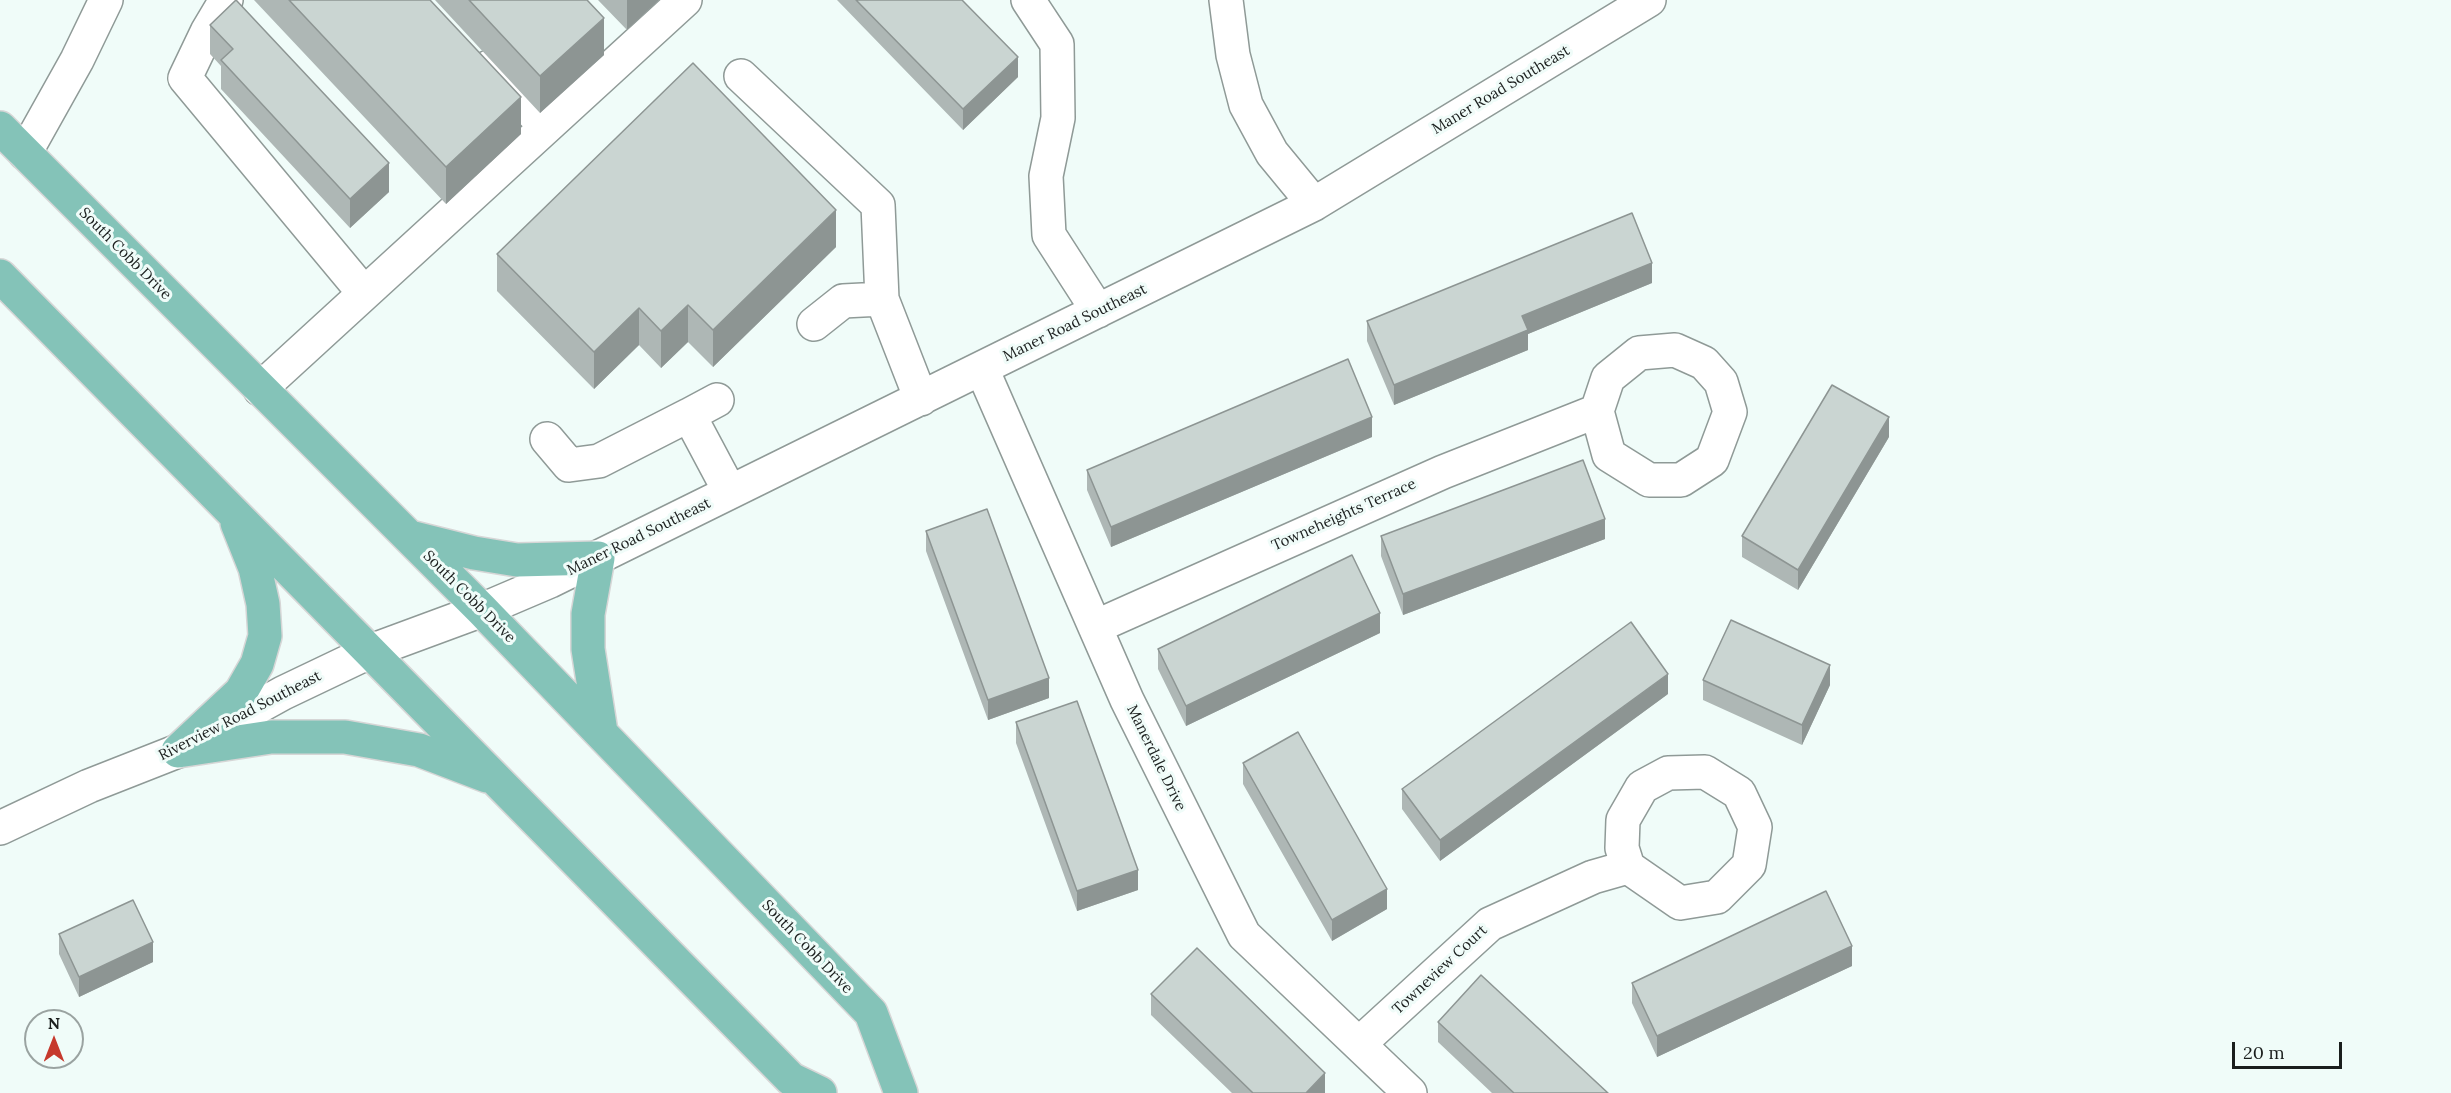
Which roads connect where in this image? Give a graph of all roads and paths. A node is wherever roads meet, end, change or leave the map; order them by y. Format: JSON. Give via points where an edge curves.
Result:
{"nodes":[{"id":1,"x":106,"y":0,"type":"edge"},
{"id":2,"x":226,"y":0,"type":"edge"},
{"id":3,"x":685,"y":0,"type":"edge"},
{"id":4,"x":1028,"y":0,"type":"edge"},
{"id":5,"x":1226,"y":0,"type":"edge"},
{"id":6,"x":1649,"y":0,"type":"edge"},
{"id":7,"x":466,"y":42,"type":"edge"},
{"id":8,"x":741,"y":76,"type":"dead end"},
{"id":9,"x":546,"y":127,"type":"junction"},
{"id":10,"x":0,"y":128,"type":"edge"},
{"id":11,"x":25,"y":153,"type":"junction"},
{"id":12,"x":1314,"y":204,"type":"junction"},
{"id":13,"x":0,"y":276,"type":"edge"},
{"id":14,"x":364,"y":293,"type":"junction"},
{"id":15,"x":882,"y":299,"type":"junction"},
{"id":16,"x":1098,"y":311,"type":"junction"},
{"id":17,"x":814,"y":324,"type":"dead end"},
{"id":18,"x":982,"y":369,"type":"junction"},
{"id":19,"x":260,"y":389,"type":"junction"},
{"id":20,"x":921,"y":399,"type":"junction"},
{"id":21,"x":1597,"y":411,"type":"dead end"},
{"id":22,"x":547,"y":439,"type":"dead end"},
{"id":23,"x":730,"y":492,"type":"junction"},
{"id":24,"x":233,"y":511,"type":"junction"},
{"id":25,"x":409,"y":536,"type":"junction"},
{"id":26,"x":598,"y":558,"type":"junction"},
{"id":27,"x":482,"y":610,"type":"junction"},
{"id":28,"x":1095,"y":627,"type":"junction"},
{"id":29,"x":371,"y":651,"type":"junction"},
{"id":30,"x":601,"y":732,"type":"junction"},
{"id":31,"x":178,"y":751,"type":"junction"},
{"id":32,"x":500,"y":782,"type":"junction"},
{"id":33,"x":0,"y":828,"type":"edge"},
{"id":34,"x":1628,"y":867,"type":"junction"},
{"id":35,"x":1359,"y":1044,"type":"junction"},
{"id":36,"x":820,"y":1093,"type":"edge"},
{"id":37,"x":901,"y":1093,"type":"edge"},
{"id":38,"x":1410,"y":1093,"type":"edge"}],
"edges":[{"from":1,"to":11,"type":"street"},
{"from":2,"to":14,"type":"street","via":[[185,78]]},
{"from":3,"to":9,"type":"street"},
{"from":4,"to":16,"type":"street","via":[[1057,44],[1058,118],[1046,176],[1049,235]]},
{"from":5,"to":12,"type":"street","via":[[1233,55],[1246,105],[1272,153]]},
{"from":6,"to":12,"type":"street","name":"Maner Road Southeast"},
{"from":7,"to":9,"type":"street"},
{"from":8,"to":15,"type":"street","via":[[878,205]]},
{"from":9,"to":14,"type":"street"},
{"from":10,"to":11,"type":"main road","name":"South Cobb Drive"},
{"from":11,"to":19,"type":"main road","name":"South Cobb Drive"},
{"from":12,"to":16,"type":"street","name":"Maner Road Southeast"},
{"from":13,"to":24,"type":"main road"},
{"from":14,"to":19,"type":"street"},
{"from":15,"to":17,"type":"street","via":[[843,301]]},
{"from":15,"to":20,"type":"street"},
{"from":16,"to":18,"type":"street","name":"Maner Road Southeast"},
{"from":18,"to":20,"type":"street","name":"Maner Road Southeast"},
{"from":18,"to":28,"type":"street","name":"Manerdale Drive"},
{"from":19,"to":25,"type":"main road","name":"South Cobb Drive"},
{"from":20,"to":23,"type":"street","name":"Maner Road Southeast"},
{"from":21,"to":28,"type":"street","name":"Towneheights Terrace","via":[[1443,472]]},
{"from":22,"to":23,"type":"street","via":[[569,465],[599,461],[703,408]]},
{"from":23,"to":26,"type":"street","name":"Maner Road Southeast"},
{"from":24,"to":29,"type":"main road"},
{"from":24,"to":31,"type":"main road","via":[[255,568],[265,636],[257,664],[241,692]]},
{"from":25,"to":26,"type":"main road","via":[[474,554],[517,560]]},
{"from":25,"to":27,"type":"main road","name":"South Cobb Drive"},
{"from":26,"to":27,"type":"street","name":"Maner Road Southeast"},
{"from":26,"to":30,"type":"main road","via":[[588,614],[588,649]]},
{"from":27,"to":29,"type":"street","name":"Riverview Road Southeast"},
{"from":27,"to":30,"type":"main road","name":"South Cobb Drive"},
{"from":28,"to":35,"type":"street","name":"Manerdale Drive","via":[[1127,700],[1244,934]]},
{"from":29,"to":31,"type":"street","name":"Riverview Road Southeast","via":[[283,693]]},
{"from":29,"to":32,"type":"main road"},
{"from":30,"to":37,"type":"main road","name":"South Cobb Drive","via":[[871,1013]]},
{"from":31,"to":32,"type":"main road","via":[[272,737],[345,737],[419,750]]},
{"from":31,"to":33,"type":"street","name":"Riverview Road Southeast","via":[[89,786]]},
{"from":32,"to":36,"type":"main road","via":[[791,1079]]},
{"from":34,"to":34,"type":"street","via":[[1680,903],[1717,897],[1749,865],[1755,827],[1739,793],[1705,772],[1668,773],[1642,787],[1623,820],[1622,848]]},
{"from":34,"to":35,"type":"street","name":"Towneview Court","via":[[1593,876],[1490,924]]},
{"from":35,"to":38,"type":"street","name":"Manerdale Drive"}]}
